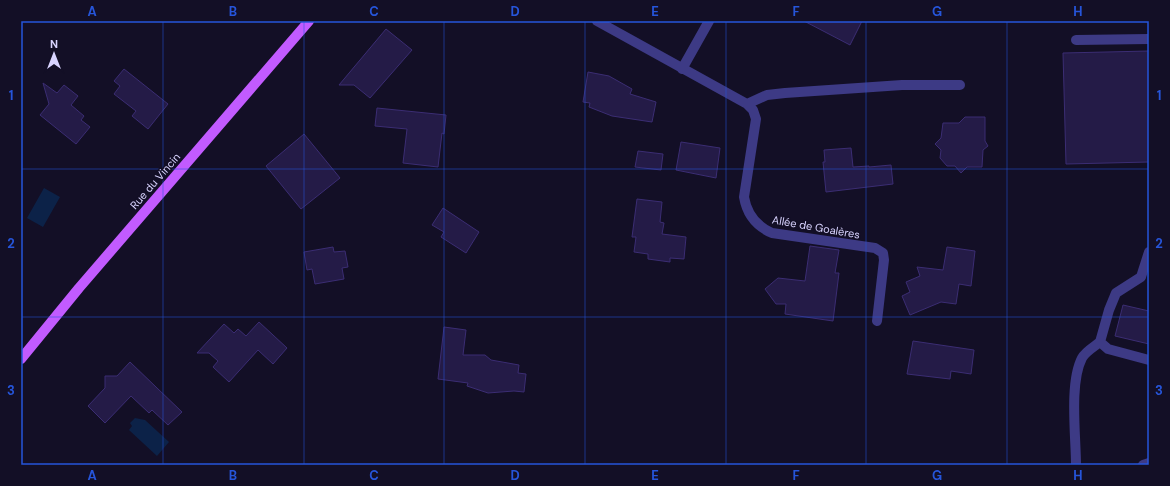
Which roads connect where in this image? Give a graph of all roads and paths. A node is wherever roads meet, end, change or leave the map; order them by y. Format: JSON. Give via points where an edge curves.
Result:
{"nodes":[{"id":1,"x":309,"y":21,"type":"edge"},
{"id":2,"x":597,"y":21,"type":"edge"},
{"id":3,"x":709,"y":21,"type":"edge"},
{"id":4,"x":1149,"y":39,"type":"edge"},
{"id":5,"x":1076,"y":40,"type":"dead end"},
{"id":6,"x":682,"y":69,"type":"junction"},
{"id":7,"x":960,"y":85,"type":"dead end"},
{"id":8,"x":747,"y":104,"type":"junction"},
{"id":9,"x":1149,"y":252,"type":"edge"},
{"id":10,"x":877,"y":321,"type":"dead end"},
{"id":11,"x":1100,"y":342,"type":"junction"},
{"id":12,"x":21,"y":359,"type":"edge"},
{"id":13,"x":1149,"y":360,"type":"edge"},
{"id":14,"x":1149,"y":463,"type":"edge"},
{"id":15,"x":1076,"y":465,"type":"edge"},
{"id":16,"x":1143,"y":465,"type":"edge"}],
"edges":[{"from":1,"to":12,"type":"main road","name":"Rue du Vincin"},
{"from":2,"to":6,"type":"street"},
{"from":3,"to":6,"type":"street"},
{"from":4,"to":5,"type":"street"},
{"from":6,"to":8,"type":"street"},
{"from":7,"to":8,"type":"street","via":[[902,85],[785,93],[767,96]]},
{"from":8,"to":10,"type":"street","name":"Allée de Goalères","via":[[753,110],[756,119],[744,198],[752,219],[762,229],[772,233],[875,248],[883,253]]},
{"from":9,"to":11,"type":"street","via":[[1141,277],[1116,293]]},
{"from":11,"to":13,"type":"street","via":[[1108,349]]},
{"from":11,"to":15,"type":"street","via":[[1082,357],[1077,376]]},
{"from":14,"to":16,"type":"street"}]}
